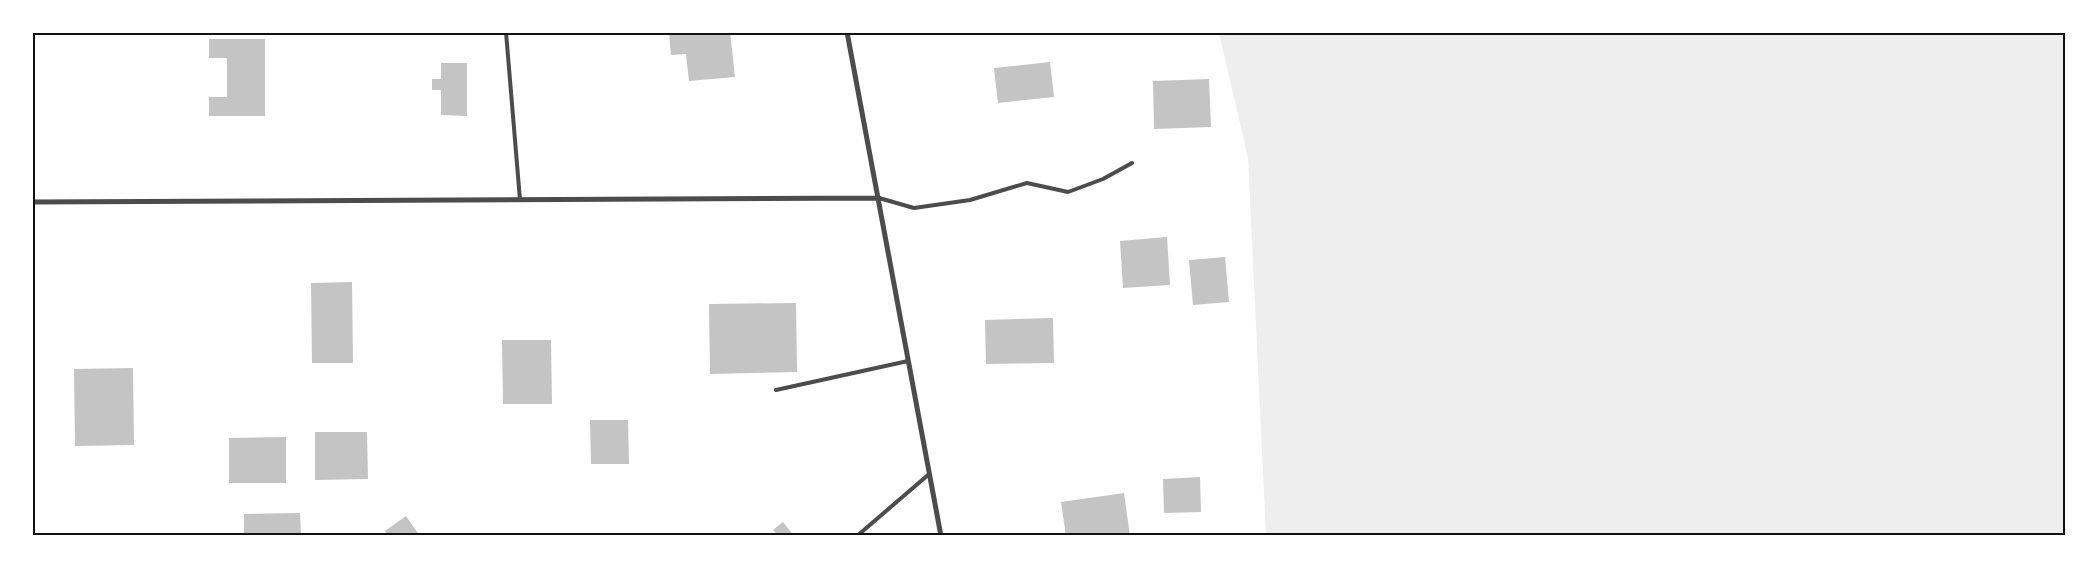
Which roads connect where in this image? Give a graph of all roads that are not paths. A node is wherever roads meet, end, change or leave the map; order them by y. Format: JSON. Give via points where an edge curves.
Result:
{"nodes":[{"id":1,"x":506,"y":32,"type":"edge"},
{"id":2,"x":847,"y":32,"type":"edge"},
{"id":3,"x":1132,"y":163,"type":"dead end"},
{"id":4,"x":879,"y":198,"type":"junction"},
{"id":5,"x":520,"y":200,"type":"junction"},
{"id":6,"x":32,"y":202,"type":"edge"},
{"id":7,"x":908,"y":360,"type":"junction"},
{"id":8,"x":776,"y":390,"type":"dead end"},
{"id":9,"x":928,"y":475,"type":"junction"},
{"id":10,"x":857,"y":536,"type":"edge"},
{"id":11,"x":941,"y":536,"type":"edge"}],
"edges":[{"from":1,"to":5,"type":"lane"},
{"from":2,"to":4,"type":"street"},
{"from":3,"to":4,"type":"lane","via":[[1103,180],[1068,192],[1027,183],[970,200],[914,208]]},
{"from":4,"to":5,"type":"street"},
{"from":4,"to":7,"type":"street"},
{"from":5,"to":6,"type":"street"},
{"from":7,"to":8,"type":"lane"},
{"from":7,"to":9,"type":"street"},
{"from":9,"to":10,"type":"lane"},
{"from":9,"to":11,"type":"street"}]}
